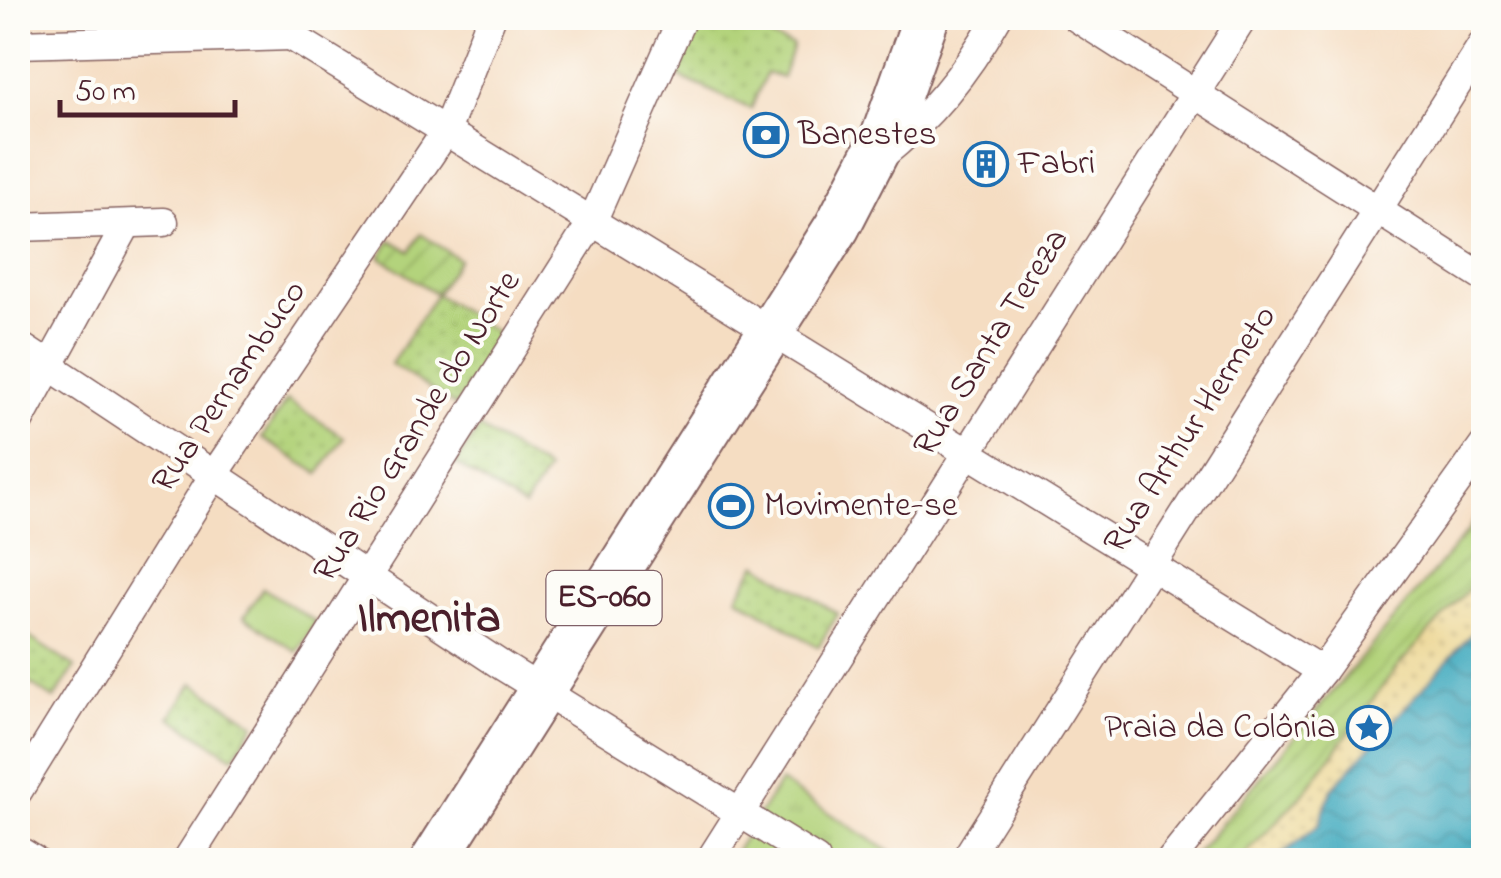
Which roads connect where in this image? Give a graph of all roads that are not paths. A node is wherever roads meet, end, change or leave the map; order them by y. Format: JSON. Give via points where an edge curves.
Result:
{"nodes":[{"id":1,"x":491,"y":18,"type":"edge"},
{"id":2,"x":682,"y":18,"type":"edge"},
{"id":3,"x":926,"y":18,"type":"edge"},
{"id":4,"x":997,"y":18,"type":"edge"},
{"id":5,"x":1077,"y":18,"type":"edge"},
{"id":6,"x":1243,"y":18,"type":"edge"},
{"id":7,"x":295,"y":27,"type":"edge"},
{"id":8,"x":1484,"y":42,"type":"edge"},
{"id":9,"x":18,"y":44,"type":"edge"},
{"id":10,"x":1196,"y":93,"type":"junction"},
{"id":11,"x":446,"y":132,"type":"junction"},
{"id":12,"x":870,"y":166,"type":"junction"},
{"id":13,"x":1378,"y":209,"type":"junction"},
{"id":14,"x":164,"y":222,"type":"dead end"},
{"id":15,"x":592,"y":222,"type":"junction"},
{"id":16,"x":127,"y":224,"type":"junction"},
{"id":17,"x":18,"y":227,"type":"edge"},
{"id":18,"x":1484,"y":278,"type":"edge"},
{"id":19,"x":771,"y":334,"type":"junction"},
{"id":20,"x":18,"y":345,"type":"edge"},
{"id":21,"x":51,"y":368,"type":"junction"},
{"id":22,"x":18,"y":423,"type":"edge"},
{"id":23,"x":1484,"y":445,"type":"edge"},
{"id":24,"x":966,"y":454,"type":"junction"},
{"id":25,"x":214,"y":476,"type":"junction"},
{"id":26,"x":1150,"y":562,"type":"junction"},
{"id":27,"x":367,"y":576,"type":"junction"},
{"id":28,"x":1322,"y":671,"type":"junction"},
{"id":29,"x":544,"y":690,"type":"junction"},
{"id":30,"x":18,"y":791,"type":"edge"},
{"id":31,"x":740,"y":812,"type":"junction"},
{"id":32,"x":18,"y":850,"type":"edge"},
{"id":33,"x":34,"y":860,"type":"edge"},
{"id":34,"x":187,"y":860,"type":"edge"},
{"id":35,"x":434,"y":860,"type":"edge"},
{"id":36,"x":710,"y":860,"type":"edge"},
{"id":37,"x":816,"y":860,"type":"edge"},
{"id":38,"x":965,"y":860,"type":"edge"},
{"id":39,"x":1171,"y":860,"type":"edge"}],
"edges":[{"from":1,"to":11,"type":"street","name":"Rua Pernambuco"},
{"from":2,"to":15,"type":"street","name":"Rua Rio Grande do Norte"},
{"from":3,"to":12,"type":"main road","number":"ES-060"},
{"from":4,"to":12,"type":"street","via":[[938,107]]},
{"from":5,"to":10,"type":"street"},
{"from":6,"to":10,"type":"street","name":"Rua Santa Tereza"},
{"from":7,"to":9,"type":"street"},
{"from":7,"to":11,"type":"street"},
{"from":8,"to":13,"type":"street","name":"Rua Arthur Hermeto"},
{"from":10,"to":13,"type":"street"},
{"from":10,"to":24,"type":"street","name":"Rua Santa Tereza"},
{"from":11,"to":15,"type":"street"},
{"from":11,"to":25,"type":"street","name":"Rua Pernambuco"},
{"from":12,"to":19,"type":"main road","number":"ES-060"},
{"from":13,"to":18,"type":"street"},
{"from":13,"to":26,"type":"street","name":"Rua Arthur Hermeto"},
{"from":14,"to":16,"type":"street"},
{"from":15,"to":19,"type":"street"},
{"from":15,"to":27,"type":"street","name":"Rua Rio Grande do Norte"},
{"from":16,"to":17,"type":"street"},
{"from":16,"to":21,"type":"street"},
{"from":19,"to":24,"type":"street"},
{"from":19,"to":29,"type":"main road","number":"ES-060"},
{"from":20,"to":21,"type":"street"},
{"from":21,"to":22,"type":"street"},
{"from":21,"to":25,"type":"street"},
{"from":23,"to":28,"type":"street"},
{"from":24,"to":26,"type":"street"},
{"from":24,"to":31,"type":"street","name":"Rua Santa Tereza"},
{"from":25,"to":27,"type":"street"},
{"from":25,"to":30,"type":"street","name":"Rua Pernambuco"},
{"from":26,"to":28,"type":"street"},
{"from":26,"to":38,"type":"street","name":"Rua Arthur Hermeto"},
{"from":27,"to":29,"type":"street"},
{"from":27,"to":34,"type":"street","name":"Rua Rio Grande do Norte"},
{"from":28,"to":39,"type":"street"},
{"from":29,"to":31,"type":"street"},
{"from":29,"to":35,"type":"main road","number":"ES-060"},
{"from":31,"to":36,"type":"street","name":"Rua Santa Tereza"},
{"from":31,"to":37,"type":"street"},
{"from":32,"to":33,"type":"street"}]}
